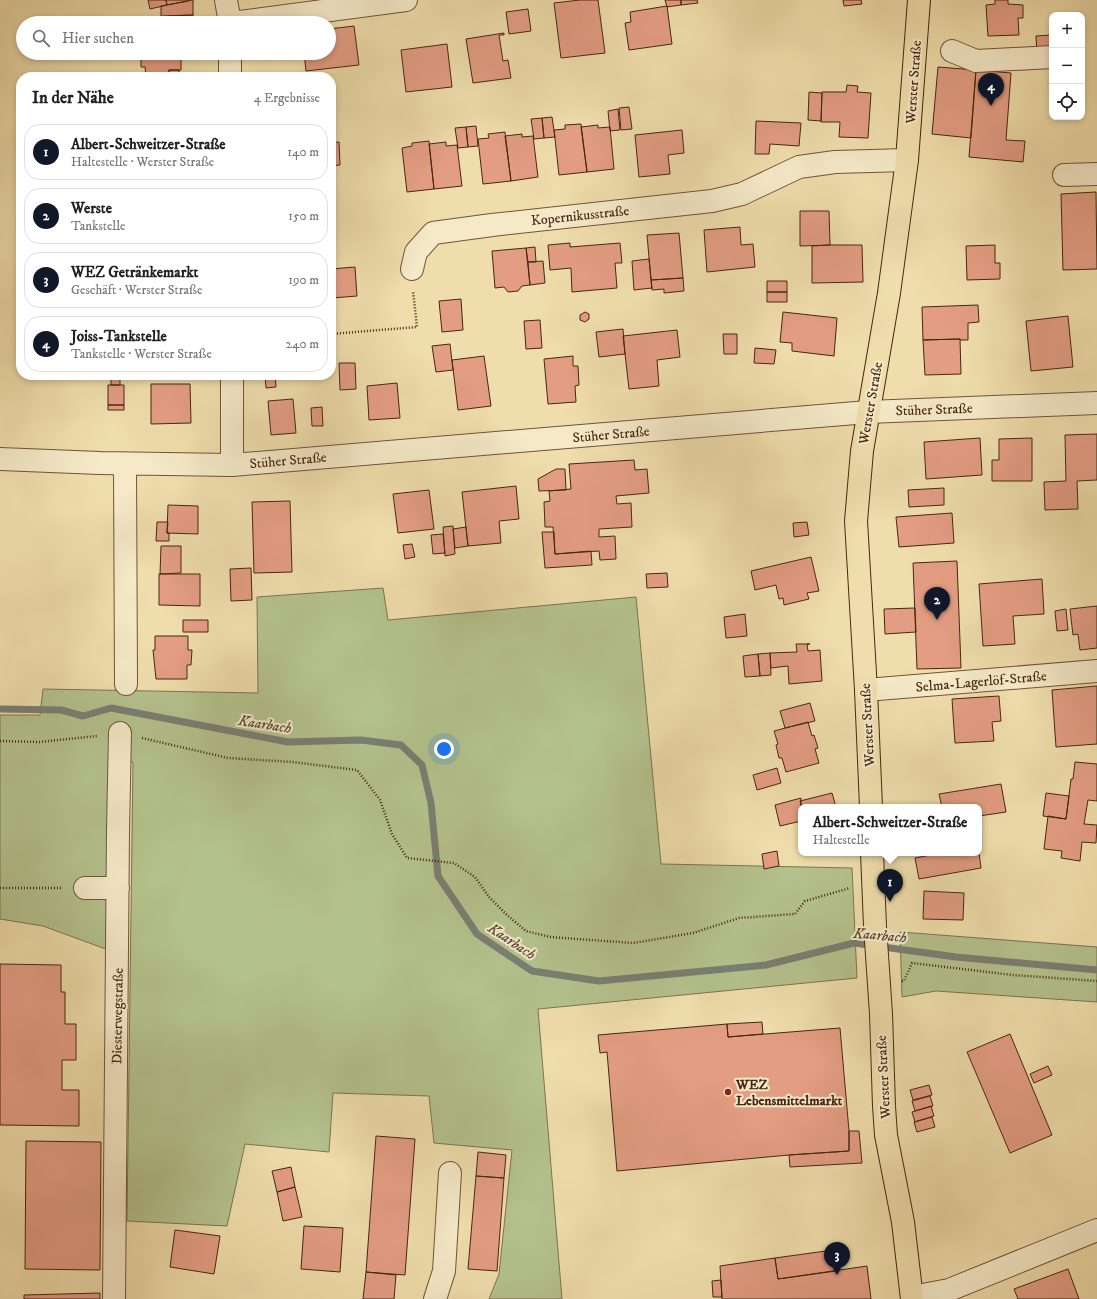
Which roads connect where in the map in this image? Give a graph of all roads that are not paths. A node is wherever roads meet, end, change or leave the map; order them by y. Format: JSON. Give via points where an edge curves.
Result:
{"nodes":[{"id":1,"x":226,"y":0,"type":"edge"},
{"id":2,"x":406,"y":0,"type":"edge"},
{"id":3,"x":920,"y":0,"type":"edge"},
{"id":4,"x":229,"y":16,"type":"edge"},
{"id":5,"x":284,"y":16,"type":"edge"},
{"id":6,"x":952,"y":51,"type":"dead end"},
{"id":7,"x":1049,"y":57,"type":"edge"},
{"id":8,"x":230,"y":60,"type":"edge"},
{"id":9,"x":230,"y":72,"type":"edge"},
{"id":10,"x":907,"y":160,"type":"junction"},
{"id":11,"x":1097,"y":174,"type":"edge"},
{"id":12,"x":1064,"y":175,"type":"dead end"},
{"id":13,"x":412,"y":269,"type":"road end"},
{"id":14,"x":232,"y":380,"type":"edge"},
{"id":15,"x":1097,"y":403,"type":"edge"},
{"id":16,"x":868,"y":412,"type":"junction"},
{"id":17,"x":0,"y":459,"type":"edge"},
{"id":18,"x":125,"y":464,"type":"junction"},
{"id":19,"x":232,"y":465,"type":"junction"},
{"id":20,"x":1097,"y":671,"type":"edge"},
{"id":21,"x":126,"y":684,"type":"dead end"},
{"id":22,"x":866,"y":690,"type":"junction"},
{"id":23,"x":120,"y":734,"type":"road end"},
{"id":24,"x":870,"y":804,"type":"edge"},
{"id":25,"x":872,"y":856,"type":"edge"},
{"id":26,"x":85,"y":888,"type":"road end"},
{"id":27,"x":118,"y":888,"type":"junction"},
{"id":28,"x":450,"y":1173,"type":"dead end"},
{"id":29,"x":1097,"y":1230,"type":"edge"},
{"id":30,"x":912,"y":1298,"type":"edge"},
{"id":31,"x":114,"y":1299,"type":"edge"},
{"id":32,"x":435,"y":1299,"type":"edge"}],
"edges":[{"from":1,"to":4,"type":"street"},
{"from":2,"to":5,"type":"street"},
{"from":3,"to":10,"type":"main road","name":"Werster Straße"},
{"from":6,"to":7,"type":"street","via":[[976,61]]},
{"from":8,"to":9,"type":"street"},
{"from":10,"to":13,"type":"street","name":"Kopernikusstraße","via":[[835,162],[799,167],[742,194],[712,201],[492,224],[433,234],[416,252]]},
{"from":10,"to":16,"type":"main road","name":"Werster Straße","via":[[890,293]]},
{"from":11,"to":12,"type":"street"},
{"from":14,"to":19,"type":"street"},
{"from":15,"to":16,"type":"street","name":"Stüher Straße"},
{"from":16,"to":19,"type":"street","name":"Stüher Straße"},
{"from":16,"to":22,"type":"main road","name":"Werster Straße","via":[[856,521]]},
{"from":17,"to":18,"type":"street","name":"Stüher Straße"},
{"from":18,"to":19,"type":"street","name":"Stüher Straße"},
{"from":18,"to":21,"type":"street"},
{"from":20,"to":22,"type":"street","name":"Selma-Lagerlöf-Straße"},
{"from":22,"to":24,"type":"main road","name":"Werster Straße"},
{"from":23,"to":27,"type":"street","name":"Diesterwegstraße"},
{"from":25,"to":30,"type":"main road","name":"Werster Straße","via":[[886,1135],[903,1222]]},
{"from":26,"to":27,"type":"street"},
{"from":27,"to":31,"type":"street","name":"Diesterwegstraße"},
{"from":28,"to":32,"type":"street","via":[[444,1271]]},
{"from":29,"to":30,"type":"street","via":[[949,1290]]}]}
